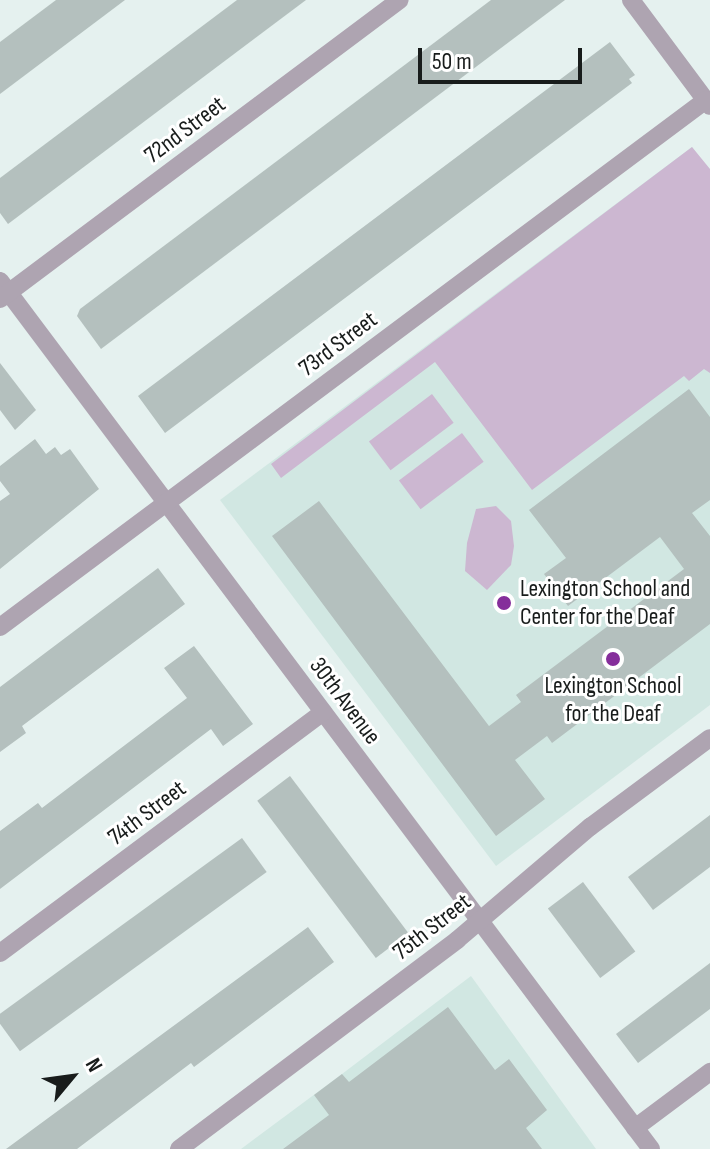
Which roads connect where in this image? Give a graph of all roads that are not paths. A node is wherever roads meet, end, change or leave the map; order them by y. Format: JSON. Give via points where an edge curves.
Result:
{"nodes":[{"id":1,"x":399,"y":0,"type":"edge"},
{"id":2,"x":631,"y":0,"type":"edge"},
{"id":3,"x":708,"y":103,"type":"edge"},
{"id":4,"x":3,"y":291,"type":"edge"},
{"id":5,"x":166,"y":503,"type":"junction"},
{"id":6,"x":0,"y":627,"type":"edge"},
{"id":7,"x":323,"y":712,"type":"junction"},
{"id":8,"x":710,"y":738,"type":"edge"},
{"id":9,"x":480,"y":921,"type":"junction"},
{"id":10,"x":0,"y":953,"type":"edge"},
{"id":11,"x":710,"y":1072,"type":"edge"},
{"id":12,"x":635,"y":1128,"type":"junction"},
{"id":13,"x":179,"y":1149,"type":"edge"},
{"id":14,"x":651,"y":1149,"type":"edge"}],
"edges":[{"from":1,"to":4,"type":"street","name":"72nd Street"},
{"from":2,"to":3,"type":"street"},
{"from":3,"to":5,"type":"street","name":"73rd Street"},
{"from":4,"to":5,"type":"street","name":"30th Avenue"},
{"from":5,"to":6,"type":"street","name":"73rd Street"},
{"from":5,"to":7,"type":"street","name":"30th Avenue"},
{"from":7,"to":9,"type":"street","name":"30th Avenue"},
{"from":7,"to":10,"type":"street","name":"74th Street"},
{"from":8,"to":9,"type":"street","name":"75th Street","via":[[590,827]]},
{"from":9,"to":12,"type":"street","name":"30th Avenue"},
{"from":9,"to":13,"type":"street","name":"75th Street"},
{"from":11,"to":12,"type":"street"},
{"from":12,"to":14,"type":"street","name":"30th Avenue"}]}
